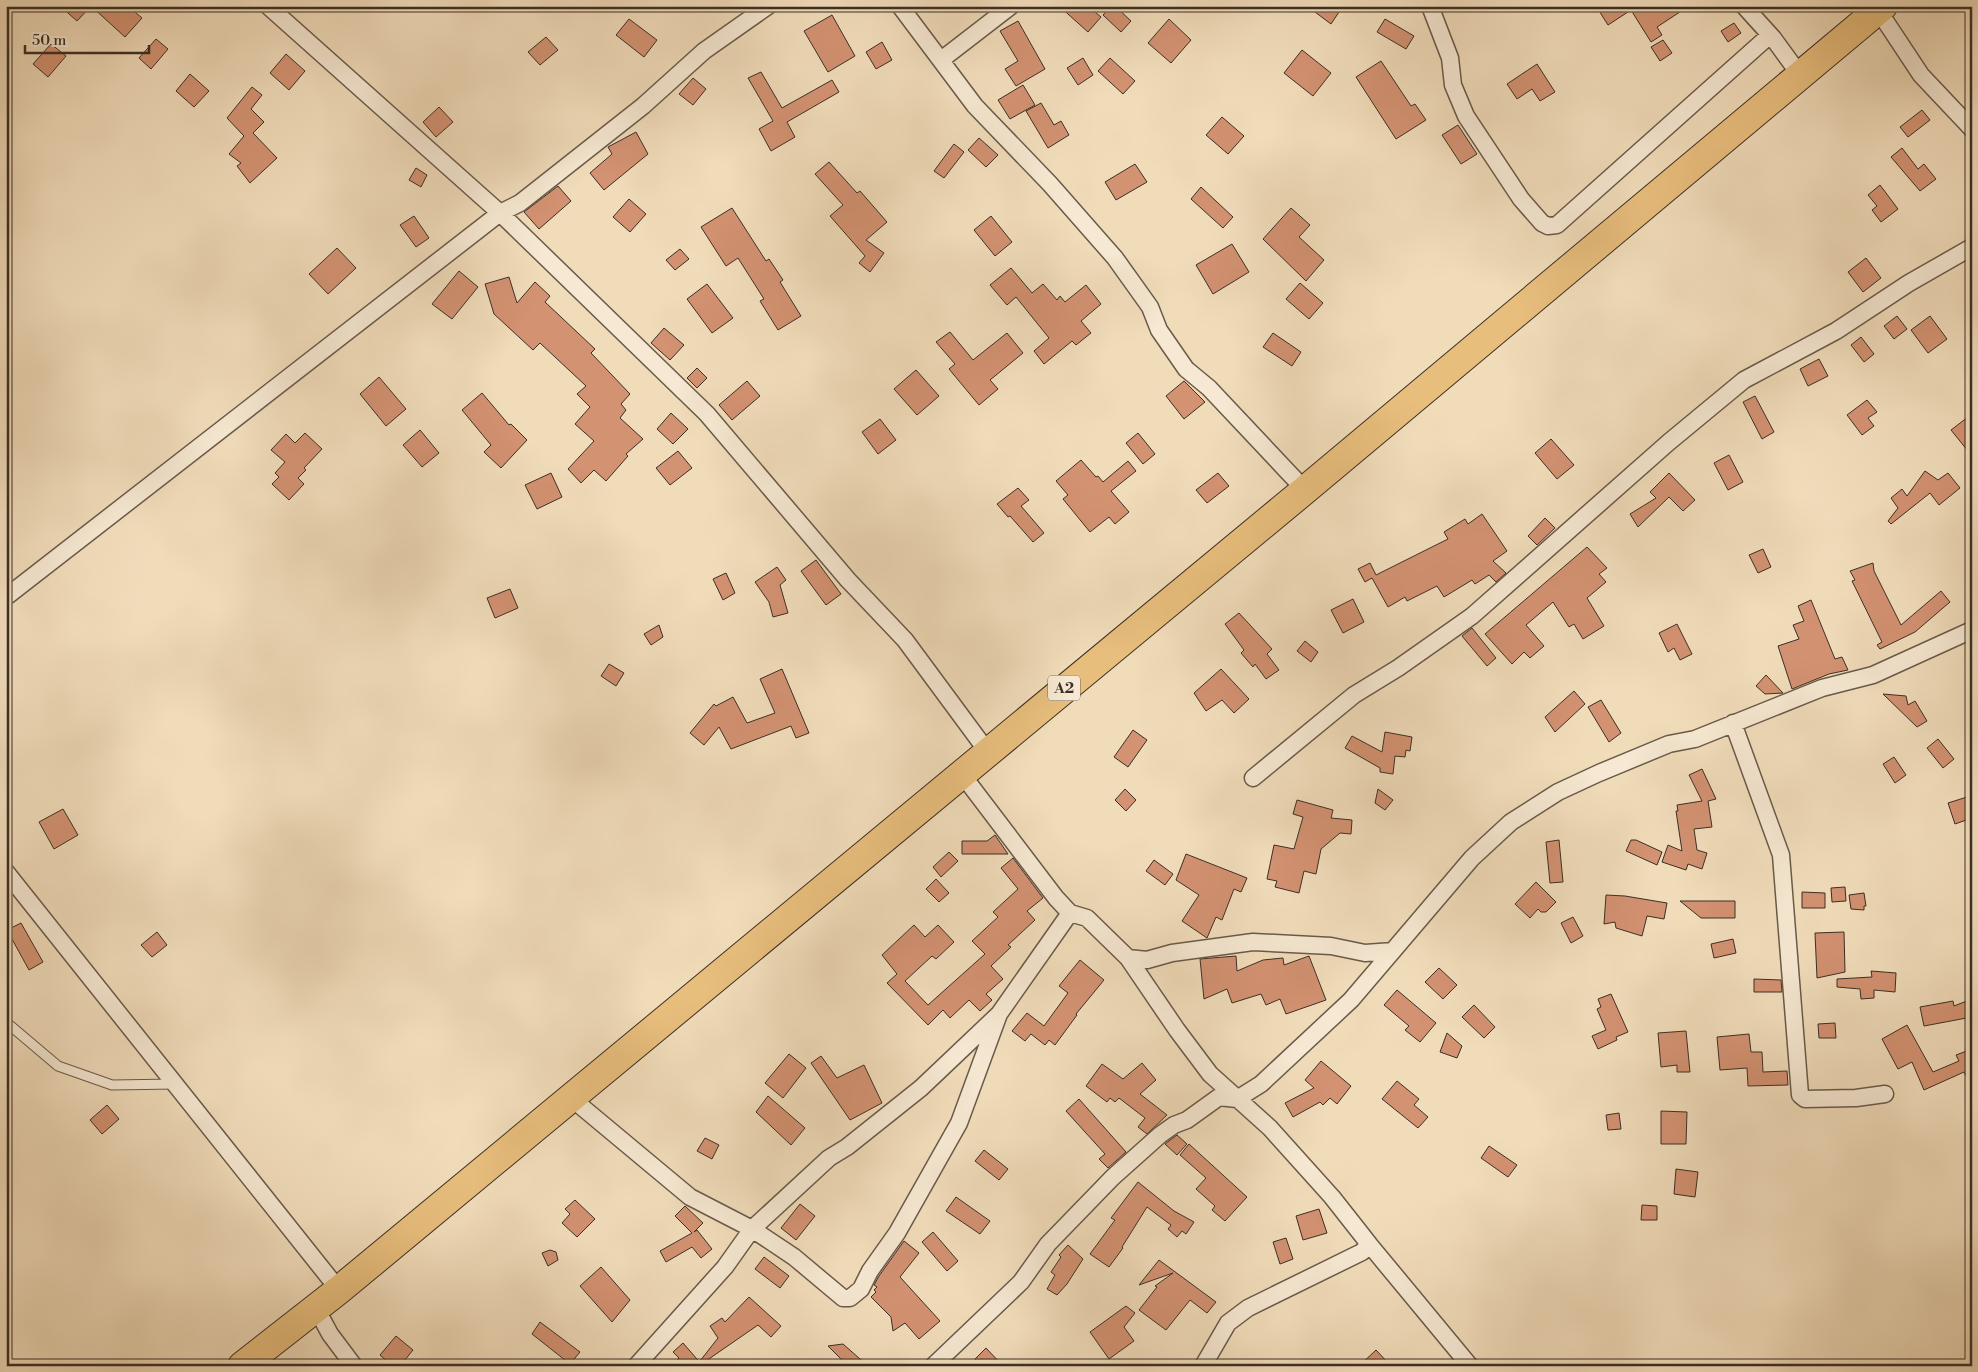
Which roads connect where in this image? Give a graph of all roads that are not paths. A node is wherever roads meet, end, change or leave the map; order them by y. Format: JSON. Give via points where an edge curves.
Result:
{"nodes":[{"id":1,"x":268,"y":6,"type":"edge"},
{"id":2,"x":768,"y":6,"type":"edge"},
{"id":3,"x":900,"y":6,"type":"edge"},
{"id":4,"x":1011,"y":6,"type":"edge"},
{"id":5,"x":1430,"y":6,"type":"edge"},
{"id":6,"x":1744,"y":6,"type":"edge"},
{"id":7,"x":1881,"y":8,"type":"edge"},
{"id":8,"x":1770,"y":35,"type":"junction"},
{"id":9,"x":941,"y":60,"type":"junction"},
{"id":10,"x":1800,"y":74,"type":"junction"},
{"id":11,"x":1972,"y":129,"type":"edge"},
{"id":12,"x":500,"y":213,"type":"junction"},
{"id":13,"x":1972,"y":247,"type":"edge"},
{"id":14,"x":1305,"y":490,"type":"junction"},
{"id":15,"x":6,"y":597,"type":"edge"},
{"id":16,"x":1972,"y":630,"type":"edge"},
{"id":17,"x":1733,"y":723,"type":"junction"},
{"id":18,"x":987,"y":751,"type":"junction"},
{"id":19,"x":961,"y":773,"type":"junction"},
{"id":20,"x":1253,"y":778,"type":"dead end"},
{"id":21,"x":6,"y":872,"type":"edge"},
{"id":22,"x":1070,"y":913,"type":"junction"},
{"id":23,"x":1393,"y":951,"type":"junction"},
{"id":24,"x":1128,"y":958,"type":"junction"},
{"id":25,"x":999,"y":1014,"type":"junction"},
{"id":26,"x":6,"y":1022,"type":"edge"},
{"id":27,"x":175,"y":1084,"type":"junction"},
{"id":28,"x":1885,"y":1094,"type":"dead end"},
{"id":29,"x":570,"y":1097,"type":"junction"},
{"id":30,"x":1237,"y":1099,"type":"junction"},
{"id":31,"x":752,"y":1229,"type":"junction"},
{"id":32,"x":1369,"y":1244,"type":"junction"},
{"id":33,"x":339,"y":1290,"type":"junction"},
{"id":34,"x":316,"y":1308,"type":"junction"},
{"id":35,"x":242,"y":1366,"type":"edge"},
{"id":36,"x":354,"y":1366,"type":"edge"},
{"id":37,"x":636,"y":1366,"type":"edge"},
{"id":38,"x":933,"y":1366,"type":"edge"},
{"id":39,"x":1203,"y":1366,"type":"edge"},
{"id":40,"x":1470,"y":1366,"type":"edge"}],
"edges":[{"from":1,"to":12,"type":"street"},
{"from":2,"to":12,"type":"street","via":[[704,51],[649,100],[520,203]]},
{"from":3,"to":9,"type":"street"},
{"from":4,"to":9,"type":"street"},
{"from":5,"to":8,"type":"street","via":[[1450,58],[1453,85],[1466,116],[1521,199],[1548,226],[1557,225]]},
{"from":6,"to":8,"type":"street"},
{"from":7,"to":10,"type":"highway","number":"A2"},
{"from":7,"to":11,"type":"street","via":[[1921,75]]},
{"from":8,"to":10,"type":"street"},
{"from":9,"to":14,"type":"street","via":[[976,106],[1115,258],[1150,307],[1159,330],[1186,369],[1215,394]]},
{"from":10,"to":14,"type":"highway","number":"A2"},
{"from":12,"to":15,"type":"street"},
{"from":12,"to":18,"type":"street","via":[[706,414],[848,580],[905,640]]},
{"from":13,"to":20,"type":"street","via":[[1908,283],[1836,331],[1744,380],[1472,616],[1354,696]]},
{"from":14,"to":18,"type":"highway","number":"A2"},
{"from":16,"to":17,"type":"street","via":[[1873,676],[1822,688]]},
{"from":17,"to":23,"type":"street","via":[[1669,744],[1598,773],[1558,792],[1511,822],[1472,858]]},
{"from":17,"to":28,"type":"street","via":[[1781,855],[1800,1095],[1805,1099]]},
{"from":18,"to":19,"type":"highway","number":"A2"},
{"from":19,"to":22,"type":"street","via":[[1035,873]]},
{"from":19,"to":29,"type":"highway","number":"A2"},
{"from":21,"to":27,"type":"street"},
{"from":22,"to":24,"type":"street","via":[[1087,918]]},
{"from":22,"to":25,"type":"street"},
{"from":23,"to":24,"type":"street","via":[[1365,952],[1331,946],[1253,942],[1147,960]]},
{"from":23,"to":30,"type":"street","via":[[1351,1000],[1304,1046],[1261,1084]]},
{"from":24,"to":30,"type":"street","via":[[1210,1074]]},
{"from":25,"to":31,"type":"street","via":[[921,1088],[830,1158]]},
{"from":25,"to":31,"type":"street","via":[[959,1123],[897,1233],[861,1288],[850,1298],[843,1298],[794,1257]]},
{"from":26,"to":27,"type":"lane","via":[[58,1066],[112,1085]]},
{"from":27,"to":33,"type":"street"},
{"from":29,"to":31,"type":"street","via":[[690,1197]]},
{"from":29,"to":33,"type":"highway","number":"A2"},
{"from":30,"to":32,"type":"street","via":[[1270,1128]]},
{"from":30,"to":38,"type":"street","via":[[1218,1096],[1187,1120],[1160,1134],[1113,1177],[1048,1244],[1020,1282]]},
{"from":31,"to":37,"type":"street","via":[[725,1267]]},
{"from":32,"to":39,"type":"street","via":[[1362,1252],[1248,1308],[1228,1323]]},
{"from":32,"to":40,"type":"street"},
{"from":33,"to":34,"type":"highway","number":"A2"},
{"from":34,"to":35,"type":"highway","number":"A2"},
{"from":34,"to":36,"type":"street","via":[[330,1334]]}]}
